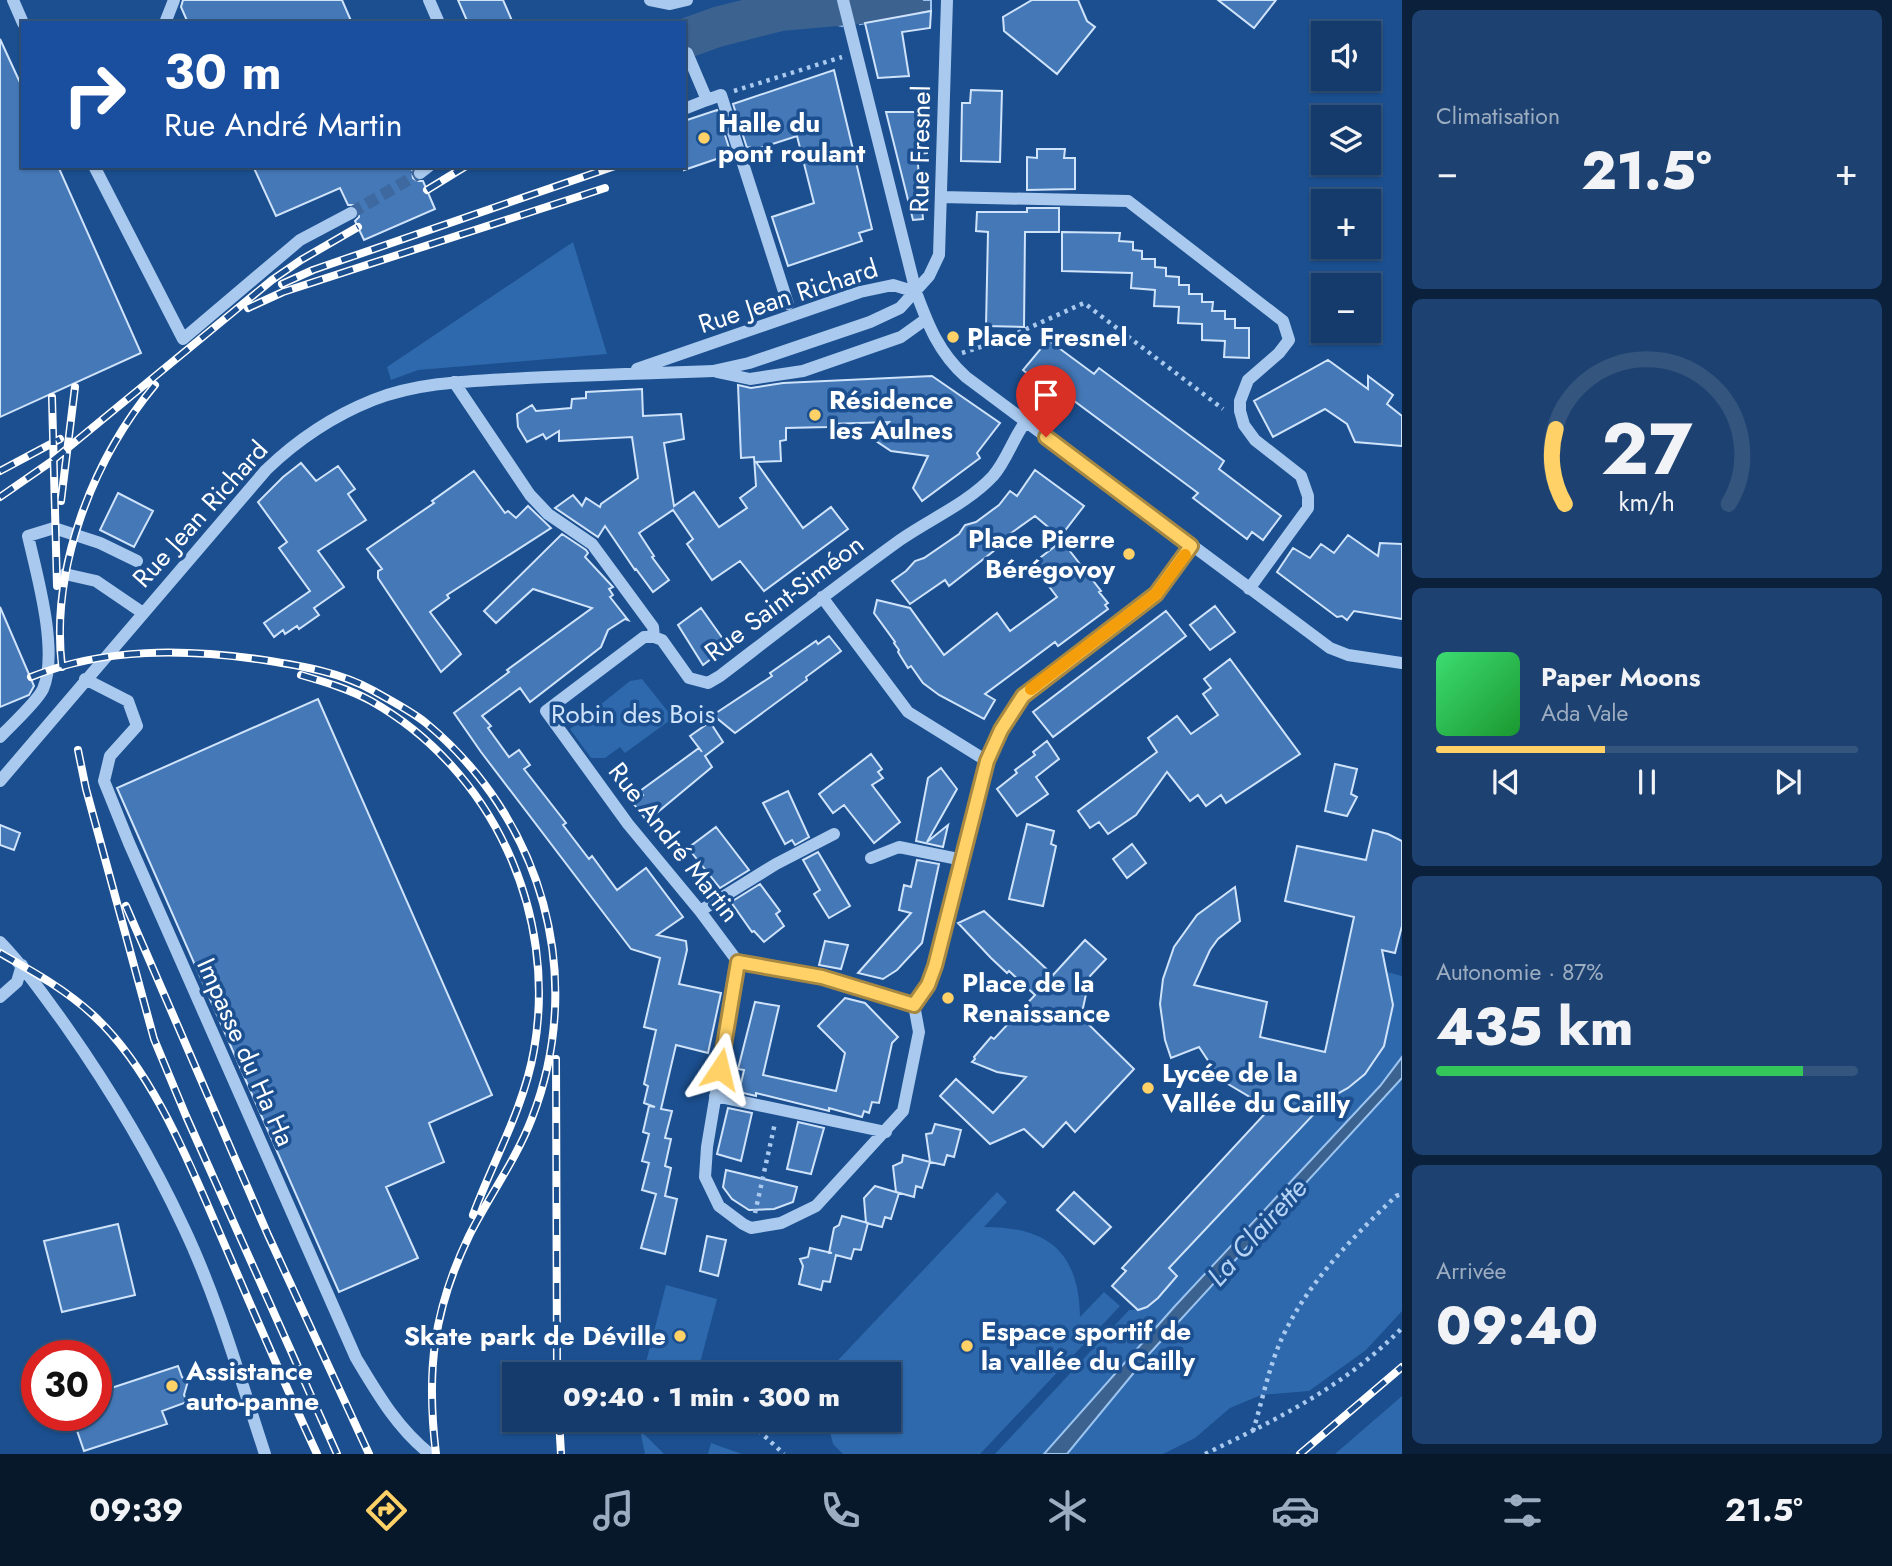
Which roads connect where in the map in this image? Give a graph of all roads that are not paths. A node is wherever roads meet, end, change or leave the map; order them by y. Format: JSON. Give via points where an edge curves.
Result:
{"nodes":[{"id":1,"x":13,"y":0,"type":"edge"},
{"id":2,"x":174,"y":0,"type":"edge"},
{"id":3,"x":429,"y":0,"type":"edge"},
{"id":4,"x":650,"y":0,"type":"edge"},
{"id":5,"x":687,"y":0,"type":"edge"},
{"id":6,"x":843,"y":0,"type":"edge"},
{"id":7,"x":946,"y":5,"type":"edge"},
{"id":8,"x":22,"y":21,"type":"edge"},
{"id":9,"x":166,"y":21,"type":"edge"},
{"id":10,"x":438,"y":21,"type":"edge"},
{"id":11,"x":687,"y":52,"type":"dead end"},
{"id":12,"x":707,"y":100,"type":"junction"},
{"id":13,"x":686,"y":108,"type":"edge"},
{"id":14,"x":95,"y":168,"type":"edge"},
{"id":15,"x":941,"y":197,"type":"junction"},
{"id":16,"x":351,"y":212,"type":"tunnel mouth"},
{"id":17,"x":916,"y":292,"type":"junction"},
{"id":18,"x":788,"y":304,"type":"dead end"},
{"id":19,"x":926,"y":319,"type":"junction"},
{"id":20,"x":713,"y":371,"type":"junction"},
{"id":21,"x":624,"y":373,"type":"junction"},
{"id":22,"x":454,"y":382,"type":"junction"},
{"id":23,"x":1026,"y":421,"type":"junction"},
{"id":24,"x":1191,"y":546,"type":"junction"},
{"id":25,"x":137,"y":561,"type":"dead end"},
{"id":26,"x":65,"y":574,"type":"dead end"},
{"id":27,"x":1249,"y":589,"type":"junction"},
{"id":28,"x":822,"y":597,"type":"junction"},
{"id":29,"x":143,"y":613,"type":"junction"},
{"id":30,"x":654,"y":637,"type":"junction"},
{"id":31,"x":1402,"y":663,"type":"edge"},
{"id":32,"x":85,"y":679,"type":"junction"},
{"id":33,"x":0,"y":737,"type":"edge"},
{"id":34,"x":987,"y":761,"type":"junction"},
{"id":35,"x":0,"y":781,"type":"edge"},
{"id":36,"x":834,"y":834,"type":"dead end"},
{"id":37,"x":871,"y":858,"type":"dead end"},
{"id":38,"x":963,"y":859,"type":"junction"},
{"id":39,"x":700,"y":911,"type":"junction"},
{"id":40,"x":0,"y":942,"type":"edge"},
{"id":41,"x":738,"y":962,"type":"junction"},
{"id":42,"x":22,"y":965,"type":"junction"},
{"id":43,"x":0,"y":997,"type":"edge"},
{"id":44,"x":914,"y":1005,"type":"junction"},
{"id":45,"x":715,"y":1096,"type":"junction"},
{"id":46,"x":886,"y":1132,"type":"junction"},
{"id":47,"x":265,"y":1454,"type":"edge"},
{"id":48,"x":430,"y":1454,"type":"edge"}],
"edges":[{"from":1,"to":8,"type":"street"},
{"from":2,"to":9,"type":"street"},
{"from":3,"to":10,"type":"street"},
{"from":4,"to":5,"type":"street","via":[[670,4]]},
{"from":6,"to":17,"type":"street"},
{"from":7,"to":15,"type":"street","name":"Rue Fresnel"},
{"from":11,"to":12,"type":"street"},
{"from":12,"to":13,"type":"street"},
{"from":12,"to":18,"type":"street","via":[[721,95]]},
{"from":14,"to":16,"type":"street","via":[[183,339],[300,240]]},
{"from":15,"to":17,"type":"street","name":"Rue Fresnel","via":[[939,255]]},
{"from":15,"to":27,"type":"street","via":[[1128,201],[1283,321],[1289,340],[1248,380],[1240,414],[1255,440],[1301,476],[1308,508]]},
{"from":17,"to":19,"type":"street"},
{"from":17,"to":20,"type":"street","name":"Rue Jean Richard","via":[[900,308],[870,322]]},
{"from":17,"to":21,"type":"street","name":"Rue Jean Richard","via":[[893,285],[860,292]]},
{"from":19,"to":20,"type":"street","name":"Rue Jean Richard","via":[[901,337],[803,371],[750,379]]},
{"from":19,"to":23,"type":"street","via":[[947,359]]},
{"from":20,"to":21,"type":"street","name":"Rue Jean Richard"},
{"from":21,"to":22,"type":"street","name":"Rue Jean Richard"},
{"from":22,"to":29,"type":"street","name":"Rue Jean Richard","via":[[373,400],[283,454]]},
{"from":22,"to":30,"type":"street","name":"Rue Saint-Siméon","via":[[530,495],[548,514],[592,544],[653,627]]},
{"from":23,"to":24,"type":"street"},
{"from":23,"to":28,"type":"street","name":"Rue Saint-Siméon","via":[[1004,461],[979,488]]},
{"from":24,"to":27,"type":"street"},
{"from":24,"to":34,"type":"street","via":[[1156,594],[1023,696]]},
{"from":25,"to":33,"type":"street","via":[[54,528],[28,536],[43,597],[49,663],[43,691]]},
{"from":26,"to":29,"type":"street","via":[[96,580]]},
{"from":27,"to":31,"type":"street","via":[[1330,648]]},
{"from":28,"to":30,"type":"street","name":"Rue Saint-Siméon","via":[[708,683],[689,678],[662,640]]},
{"from":28,"to":34,"type":"street","via":[[908,712]]},
{"from":29,"to":32,"type":"street","name":"Rue Jean Richard"},
{"from":30,"to":39,"type":"street","name":"Rue André Martin","via":[[644,637],[545,710],[628,824]]},
{"from":32,"to":35,"type":"street","name":"Rue Jean Richard"},
{"from":32,"to":48,"type":"street","name":"Impasse du Ha Ha","via":[[128,701],[137,726],[110,756],[104,781],[356,1357],[383,1403]]},
{"from":34,"to":38,"type":"street"},
{"from":36,"to":39,"type":"street"},
{"from":37,"to":38,"type":"street","via":[[898,847]]},
{"from":38,"to":44,"type":"street","via":[[935,966]]},
{"from":39,"to":41,"type":"street","name":"Rue André Martin"},
{"from":40,"to":42,"type":"street"},
{"from":41,"to":44,"type":"street","name":"Rue André Martin","via":[[822,977]]},
{"from":41,"to":45,"type":"street"},
{"from":42,"to":43,"type":"street","via":[[16,982]]},
{"from":42,"to":47,"type":"street","via":[[102,1077],[184,1228],[219,1315]]},
{"from":44,"to":46,"type":"street","via":[[919,1032],[903,1111]]},
{"from":45,"to":46,"type":"street"},
{"from":45,"to":46,"type":"street","via":[[705,1177],[719,1206],[751,1228],[781,1223],[816,1206]]}]}
